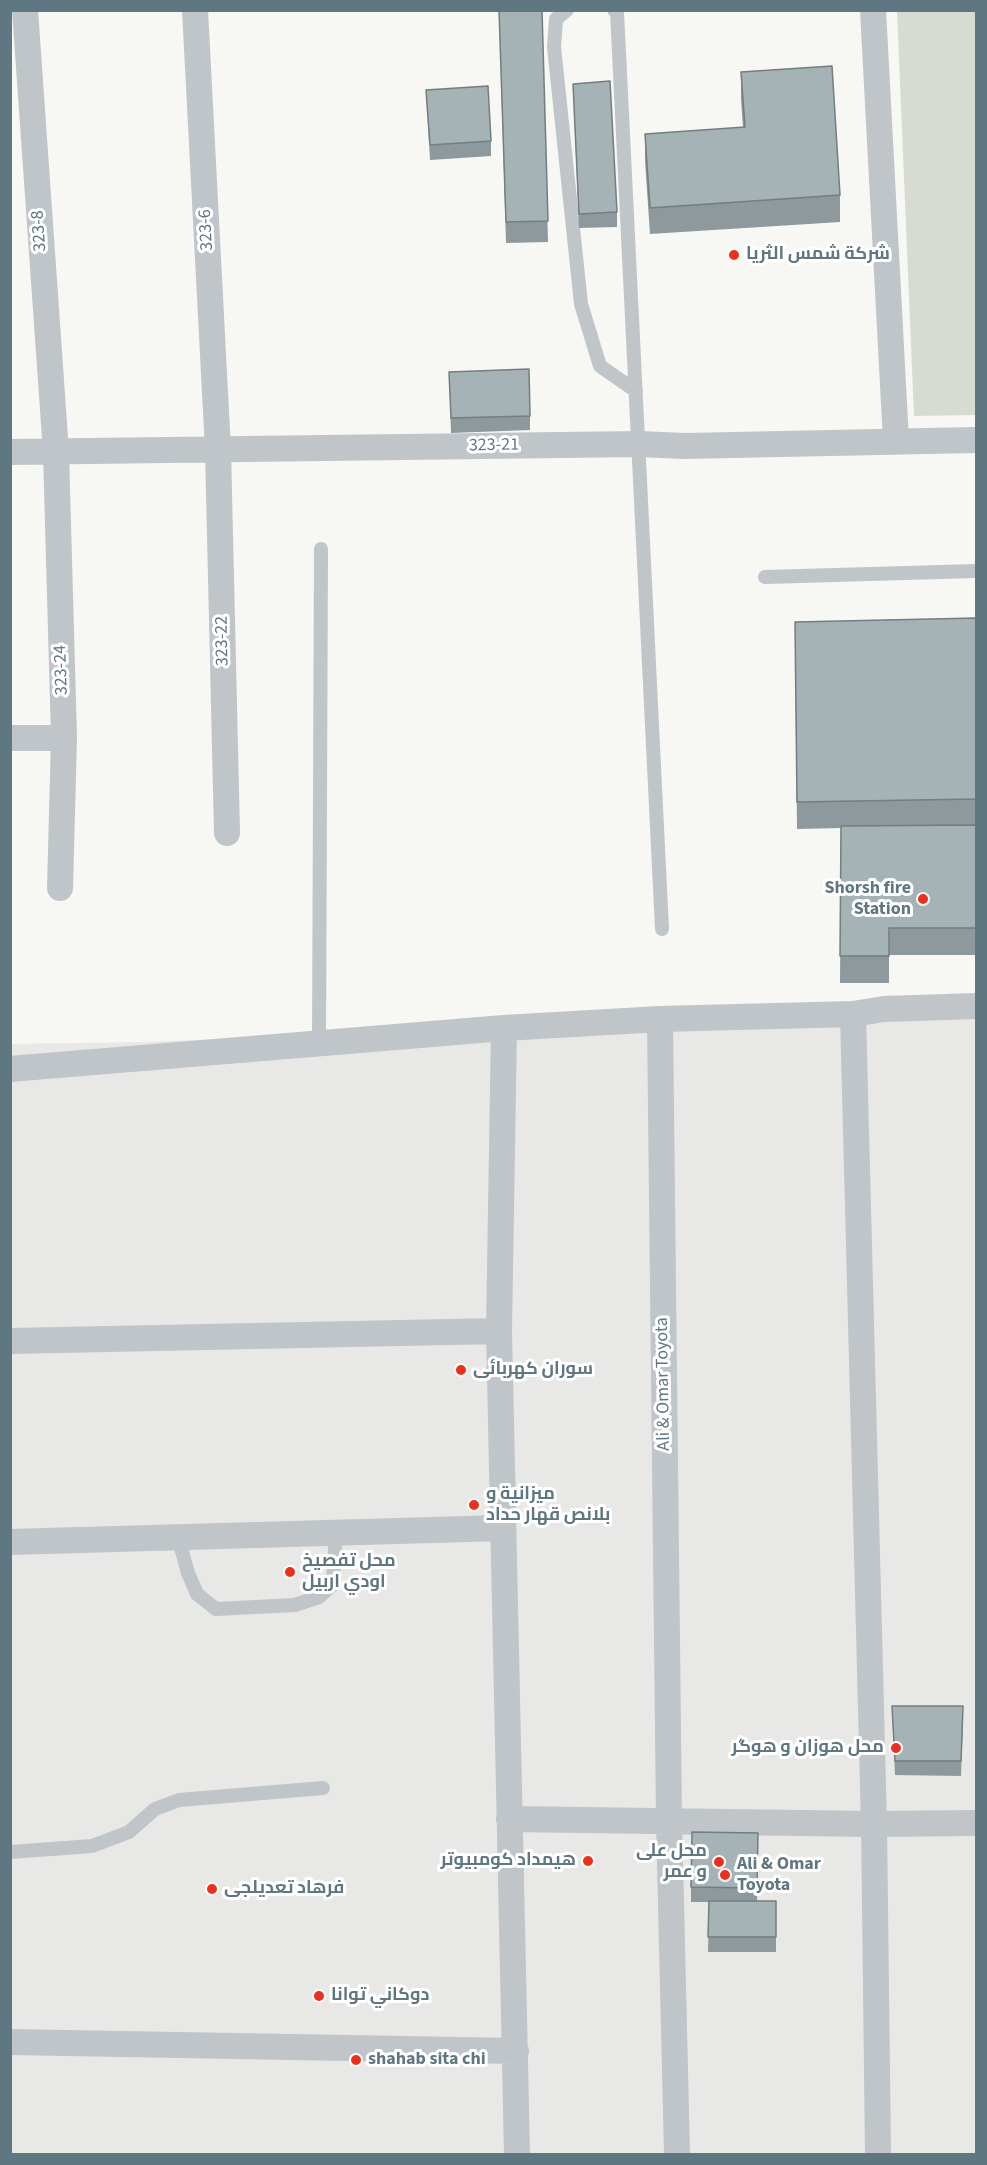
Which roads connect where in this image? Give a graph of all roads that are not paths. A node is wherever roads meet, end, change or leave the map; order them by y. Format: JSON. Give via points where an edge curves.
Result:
{"nodes":[{"id":1,"x":25,"y":10,"type":"edge"},
{"id":2,"x":195,"y":10,"type":"edge"},
{"id":3,"x":567,"y":10,"type":"edge"},
{"id":4,"x":614,"y":10,"type":"edge"},
{"id":5,"x":873,"y":10,"type":"edge"},
{"id":6,"x":636,"y":391,"type":"junction"},
{"id":7,"x":976,"y":440,"type":"edge"},
{"id":8,"x":896,"y":441,"type":"junction"},
{"id":9,"x":639,"y":444,"type":"junction"},
{"id":10,"x":218,"y":450,"type":"junction"},
{"id":11,"x":10,"y":452,"type":"edge"},
{"id":12,"x":56,"y":452,"type":"junction"},
{"id":13,"x":321,"y":549,"type":"dead end"},
{"id":14,"x":976,"y":571,"type":"edge"},
{"id":15,"x":765,"y":577,"type":"dead end"},
{"id":16,"x":10,"y":738,"type":"edge"},
{"id":17,"x":64,"y":738,"type":"junction"},
{"id":18,"x":228,"y":833,"type":"dead end"},
{"id":19,"x":60,"y":888,"type":"dead end"},
{"id":20,"x":662,"y":929,"type":"dead end"},
{"id":21,"x":976,"y":1006,"type":"edge"},
{"id":22,"x":854,"y":1014,"type":"junction"},
{"id":23,"x":660,"y":1019,"type":"junction"},
{"id":24,"x":504,"y":1029,"type":"junction"},
{"id":25,"x":319,"y":1044,"type":"junction"},
{"id":26,"x":10,"y":1069,"type":"edge"},
{"id":27,"x":499,"y":1330,"type":"junction"},
{"id":28,"x":10,"y":1341,"type":"edge"},
{"id":29,"x":502,"y":1528,"type":"junction"},
{"id":30,"x":336,"y":1533,"type":"junction"},
{"id":31,"x":178,"y":1537,"type":"junction"},
{"id":32,"x":10,"y":1542,"type":"edge"},
{"id":33,"x":323,"y":1788,"type":"dead end"},
{"id":34,"x":509,"y":1819,"type":"junction"},
{"id":35,"x":669,"y":1820,"type":"junction"},
{"id":36,"x":976,"y":1823,"type":"edge"},
{"id":37,"x":874,"y":1824,"type":"junction"},
{"id":38,"x":10,"y":1852,"type":"edge"},
{"id":39,"x":10,"y":2042,"type":"edge"},
{"id":40,"x":516,"y":2051,"type":"junction"},
{"id":41,"x":517,"y":2154,"type":"edge"},
{"id":42,"x":677,"y":2154,"type":"edge"},
{"id":43,"x":878,"y":2154,"type":"edge"}],
"edges":[{"from":1,"to":12,"type":"street","name":"323-8"},
{"from":2,"to":10,"type":"street","name":"323-6"},
{"from":3,"to":6,"type":"lane","via":[[556,18],[554,47],[581,304],[600,366]]},
{"from":4,"to":6,"type":"lane"},
{"from":5,"to":8,"type":"street"},
{"from":6,"to":9,"type":"lane"},
{"from":7,"to":8,"type":"street","name":"323-21"},
{"from":8,"to":9,"type":"street","name":"323-21"},
{"from":9,"to":10,"type":"street","name":"323-21"},
{"from":9,"to":20,"type":"lane"},
{"from":10,"to":12,"type":"street","name":"323-21"},
{"from":10,"to":18,"type":"street","name":"323-22"},
{"from":11,"to":12,"type":"street","name":"323-21"},
{"from":12,"to":17,"type":"street","name":"323-24"},
{"from":13,"to":25,"type":"lane"},
{"from":14,"to":15,"type":"lane"},
{"from":16,"to":17,"type":"street"},
{"from":17,"to":19,"type":"street","name":"323-24"},
{"from":21,"to":22,"type":"street","via":[[884,1009]]},
{"from":22,"to":23,"type":"street"},
{"from":22,"to":37,"type":"street"},
{"from":23,"to":24,"type":"street"},
{"from":23,"to":35,"type":"street","name":"Ali & Omar Toyota"},
{"from":24,"to":25,"type":"street"},
{"from":24,"to":27,"type":"street"},
{"from":25,"to":26,"type":"street"},
{"from":27,"to":28,"type":"street"},
{"from":27,"to":29,"type":"street"},
{"from":29,"to":30,"type":"street"},
{"from":29,"to":34,"type":"street"},
{"from":30,"to":31,"type":"street"},
{"from":30,"to":31,"type":"lane","via":[[333,1584],[318,1597],[295,1605],[216,1610],[197,1594]]},
{"from":31,"to":32,"type":"street"},
{"from":33,"to":38,"type":"lane","via":[[179,1800],[154,1809],[129,1832],[92,1846]]},
{"from":34,"to":35,"type":"street"},
{"from":34,"to":40,"type":"street"},
{"from":35,"to":37,"type":"street"},
{"from":35,"to":42,"type":"street","name":"Ali & Omar Toyota"},
{"from":36,"to":37,"type":"street"},
{"from":37,"to":43,"type":"street"},
{"from":39,"to":40,"type":"street"},
{"from":40,"to":41,"type":"street"}]}
